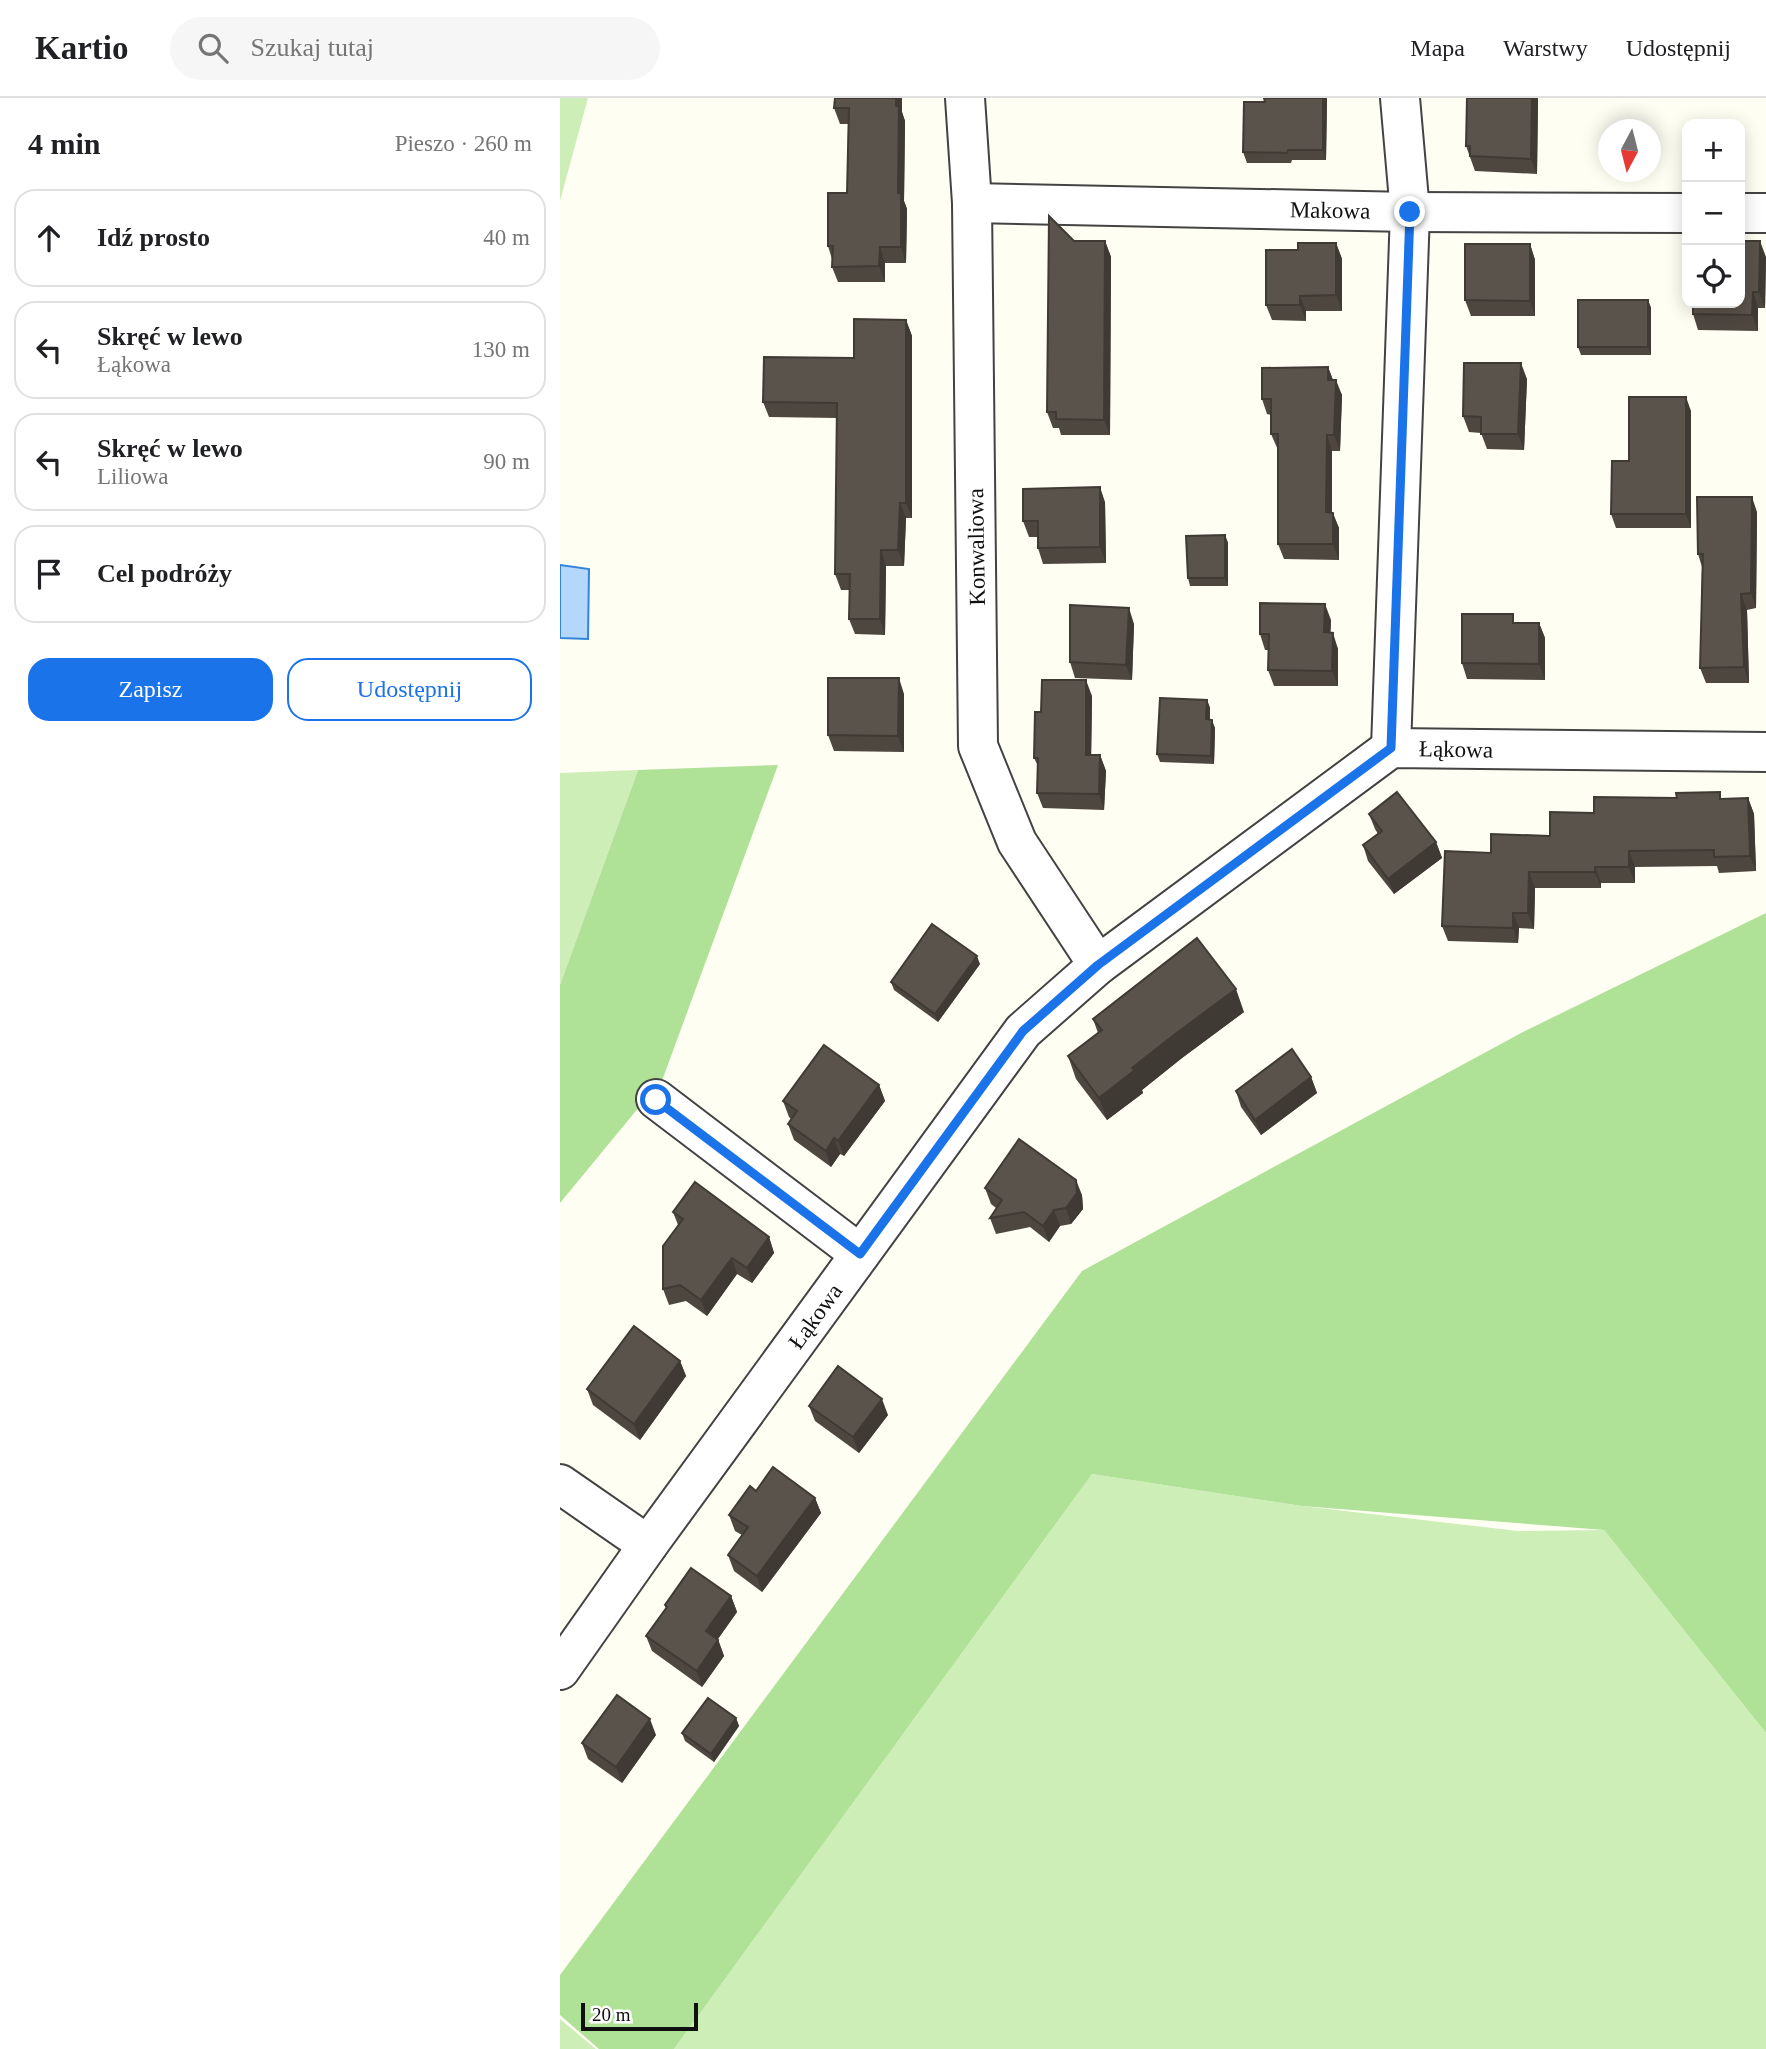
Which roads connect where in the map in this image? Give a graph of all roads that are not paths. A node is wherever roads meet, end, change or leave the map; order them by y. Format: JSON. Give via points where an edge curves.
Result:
{"nodes":[{"id":1,"x":965,"y":98,"type":"edge"},
{"id":2,"x":1400,"y":98,"type":"edge"},
{"id":3,"x":972,"y":203,"type":"junction"},
{"id":4,"x":1410,"y":212,"type":"junction"},
{"id":5,"x":1682,"y":213,"type":"edge"},
{"id":6,"x":1745,"y":213,"type":"edge"},
{"id":7,"x":1766,"y":214,"type":"edge"},
{"id":8,"x":1391,"y":748,"type":"junction"},
{"id":9,"x":1766,"y":752,"type":"edge"},
{"id":10,"x":1098,"y":965,"type":"junction"},
{"id":11,"x":656,"y":1100,"type":"dead end"},
{"id":12,"x":860,"y":1254,"type":"junction"},
{"id":13,"x":560,"y":1484,"type":"edge"},
{"id":14,"x":648,"y":1545,"type":"junction"},
{"id":15,"x":560,"y":1670,"type":"edge"}],
"edges":[{"from":1,"to":3,"type":"street","name":"Konwaliowa"},
{"from":2,"to":4,"type":"street"},
{"from":3,"to":4,"type":"street","name":"Makowa"},
{"from":3,"to":10,"type":"street","name":"Konwaliowa","via":[[978,746],[1017,842]]},
{"from":4,"to":5,"type":"street","name":"Makowa"},
{"from":4,"to":8,"type":"street"},
{"from":6,"to":7,"type":"street"},
{"from":8,"to":9,"type":"street","name":"Łąkowa"},
{"from":8,"to":10,"type":"street","name":"Łąkowa"},
{"from":10,"to":12,"type":"street","name":"Łąkowa","via":[[1023,1031]]},
{"from":11,"to":12,"type":"street"},
{"from":12,"to":14,"type":"street","name":"Łąkowa"},
{"from":13,"to":14,"type":"street"},
{"from":14,"to":15,"type":"street","name":"Łąkowa"}]}
